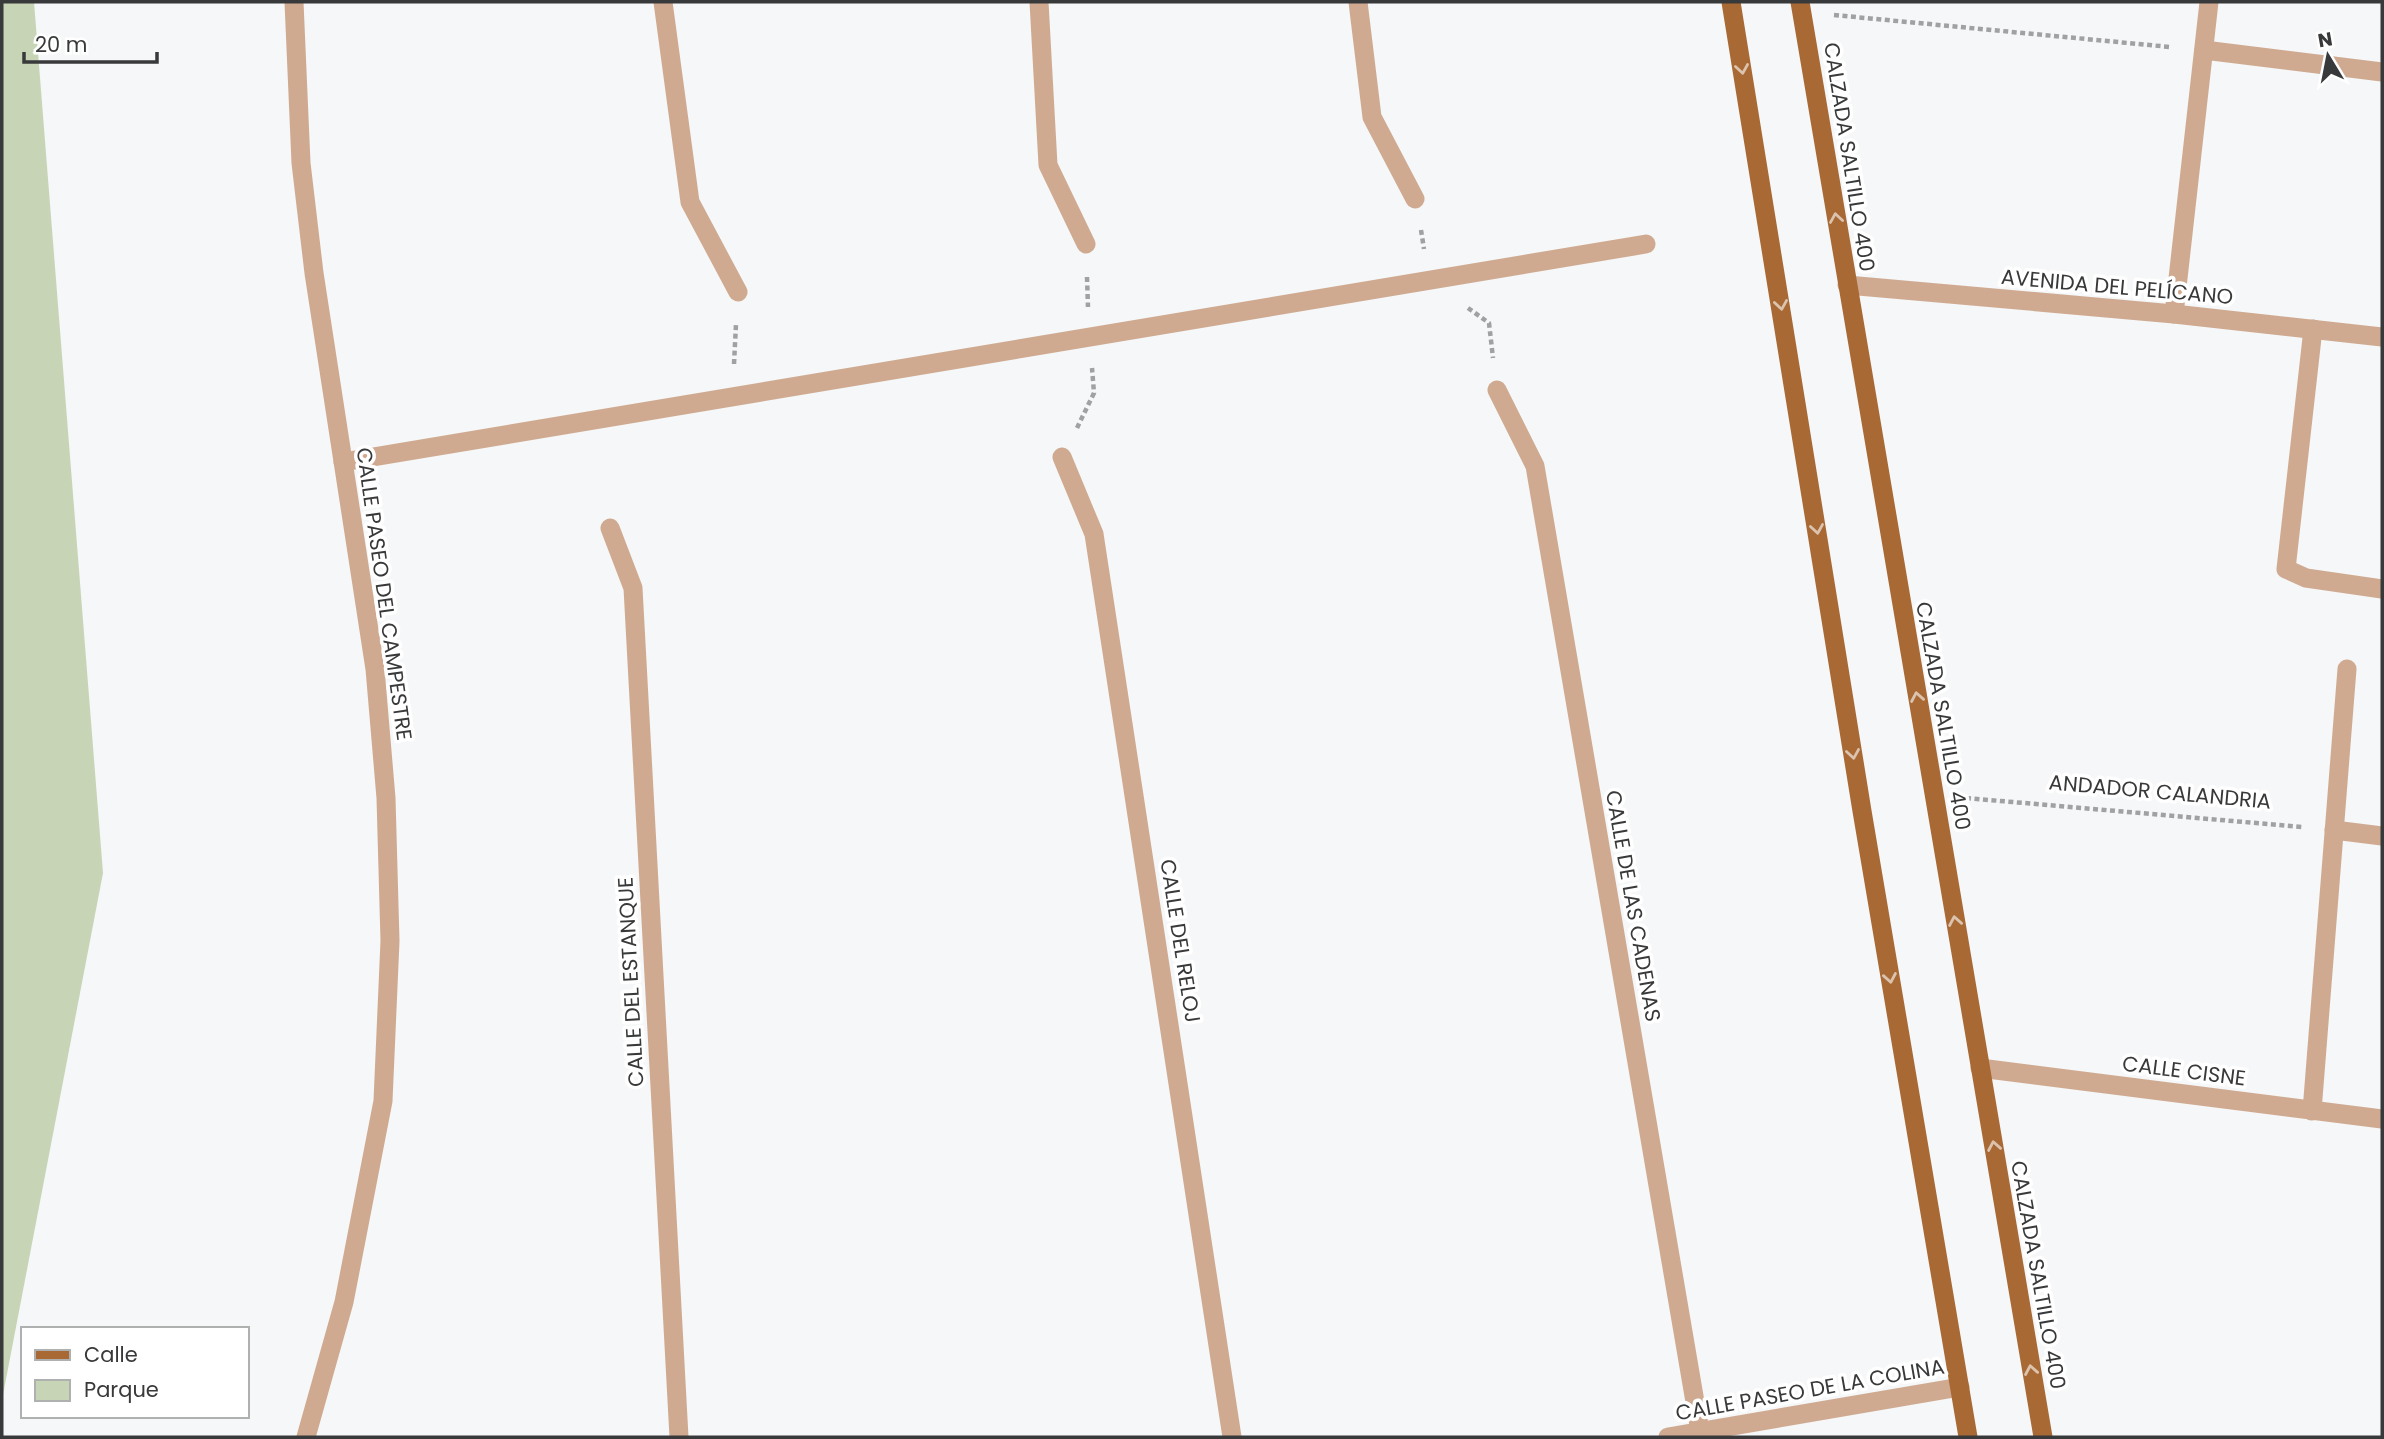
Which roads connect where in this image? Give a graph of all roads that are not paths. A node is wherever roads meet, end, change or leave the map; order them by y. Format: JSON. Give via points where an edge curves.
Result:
{"nodes":[{"id":1,"x":294,"y":2,"type":"edge"},
{"id":2,"x":663,"y":2,"type":"edge"},
{"id":3,"x":1039,"y":2,"type":"edge"},
{"id":4,"x":1358,"y":2,"type":"edge"},
{"id":5,"x":1731,"y":2,"type":"edge"},
{"id":6,"x":2209,"y":2,"type":"edge"},
{"id":7,"x":1801,"y":7,"type":"edge"},
{"id":8,"x":2204,"y":50,"type":"junction"},
{"id":9,"x":2382,"y":72,"type":"edge"},
{"id":10,"x":1415,"y":199,"type":"road end"},
{"id":11,"x":1086,"y":244,"type":"road end"},
{"id":12,"x":1646,"y":244,"type":"dead end"},
{"id":13,"x":1847,"y":285,"type":"junction"},
{"id":14,"x":738,"y":292,"type":"road end"},
{"id":15,"x":2175,"y":314,"type":"junction"},
{"id":16,"x":2314,"y":329,"type":"junction"},
{"id":17,"x":2382,"y":337,"type":"edge"},
{"id":18,"x":1497,"y":390,"type":"road end"},
{"id":19,"x":1062,"y":457,"type":"road end"},
{"id":20,"x":343,"y":462,"type":"junction"},
{"id":21,"x":610,"y":528,"type":"dead end"},
{"id":22,"x":2382,"y":589,"type":"edge"},
{"id":23,"x":2347,"y":669,"type":"dead end"},
{"id":24,"x":2334,"y":830,"type":"junction"},
{"id":25,"x":2382,"y":836,"type":"edge"},
{"id":26,"x":1980,"y":1068,"type":"junction"},
{"id":27,"x":2312,"y":1111,"type":"junction"},
{"id":28,"x":2382,"y":1119,"type":"edge"},
{"id":29,"x":1960,"y":1387,"type":"junction"},
{"id":30,"x":1700,"y":1435,"type":"edge"},
{"id":31,"x":306,"y":1437,"type":"edge"},
{"id":32,"x":679,"y":1437,"type":"edge"},
{"id":33,"x":1232,"y":1437,"type":"edge"},
{"id":34,"x":1668,"y":1437,"type":"edge"},
{"id":35,"x":1968,"y":1437,"type":"edge"},
{"id":36,"x":2043,"y":1437,"type":"edge"}],
"edges":[{"from":1,"to":20,"type":"street","name":"CALLE PASEO DEL CAMPESTRE","via":[[300,163]]},
{"from":2,"to":14,"type":"street","via":[[690,202]]},
{"from":3,"to":11,"type":"street","via":[[1048,166]]},
{"from":4,"to":10,"type":"street","via":[[1372,117]]},
{"from":5,"to":29,"type":"main road","one_way":true},
{"from":6,"to":8,"type":"street"},
{"from":13,"to":7,"type":"main road","name":"CALZADA SALTILLO 400","one_way":true},
{"from":8,"to":9,"type":"street"},
{"from":8,"to":15,"type":"street"},
{"from":12,"to":20,"type":"street"},
{"from":13,"to":15,"type":"street","name":"AVENIDA DEL PELÍCANO"},
{"from":26,"to":13,"type":"main road","name":"CALZADA SALTILLO 400","one_way":true},
{"from":15,"to":16,"type":"street","name":"AVENIDA DEL PELÍCANO"},
{"from":16,"to":17,"type":"street","name":"AVENIDA DEL PELÍCANO"},
{"from":16,"to":22,"type":"street","via":[[2286,569],[2306,578]]},
{"from":18,"to":30,"type":"street","name":"CALLE DE LAS CADENAS","via":[[1535,467]]},
{"from":19,"to":33,"type":"street","name":"CALLE DEL RELOJ","via":[[1094,534]]},
{"from":20,"to":31,"type":"street","name":"CALLE PASEO DEL CAMPESTRE","via":[[375,669],[386,798],[390,941],[383,1101],[344,1302]]},
{"from":21,"to":32,"type":"street","name":"CALLE DEL ESTANQUE","via":[[633,588]]},
{"from":23,"to":24,"type":"street"},
{"from":24,"to":25,"type":"street"},
{"from":24,"to":27,"type":"street"},
{"from":26,"to":27,"type":"street","name":"CALLE CISNE"},
{"from":36,"to":26,"type":"main road","name":"CALZADA SALTILLO 400","one_way":true},
{"from":27,"to":28,"type":"street","name":"CALLE CISNE"},
{"from":29,"to":30,"type":"street","name":"CALLE PASEO DE LA COLINA"},
{"from":29,"to":35,"type":"main road"},
{"from":30,"to":34,"type":"street","name":"CALLE PASEO DE LA COLINA"}]}
